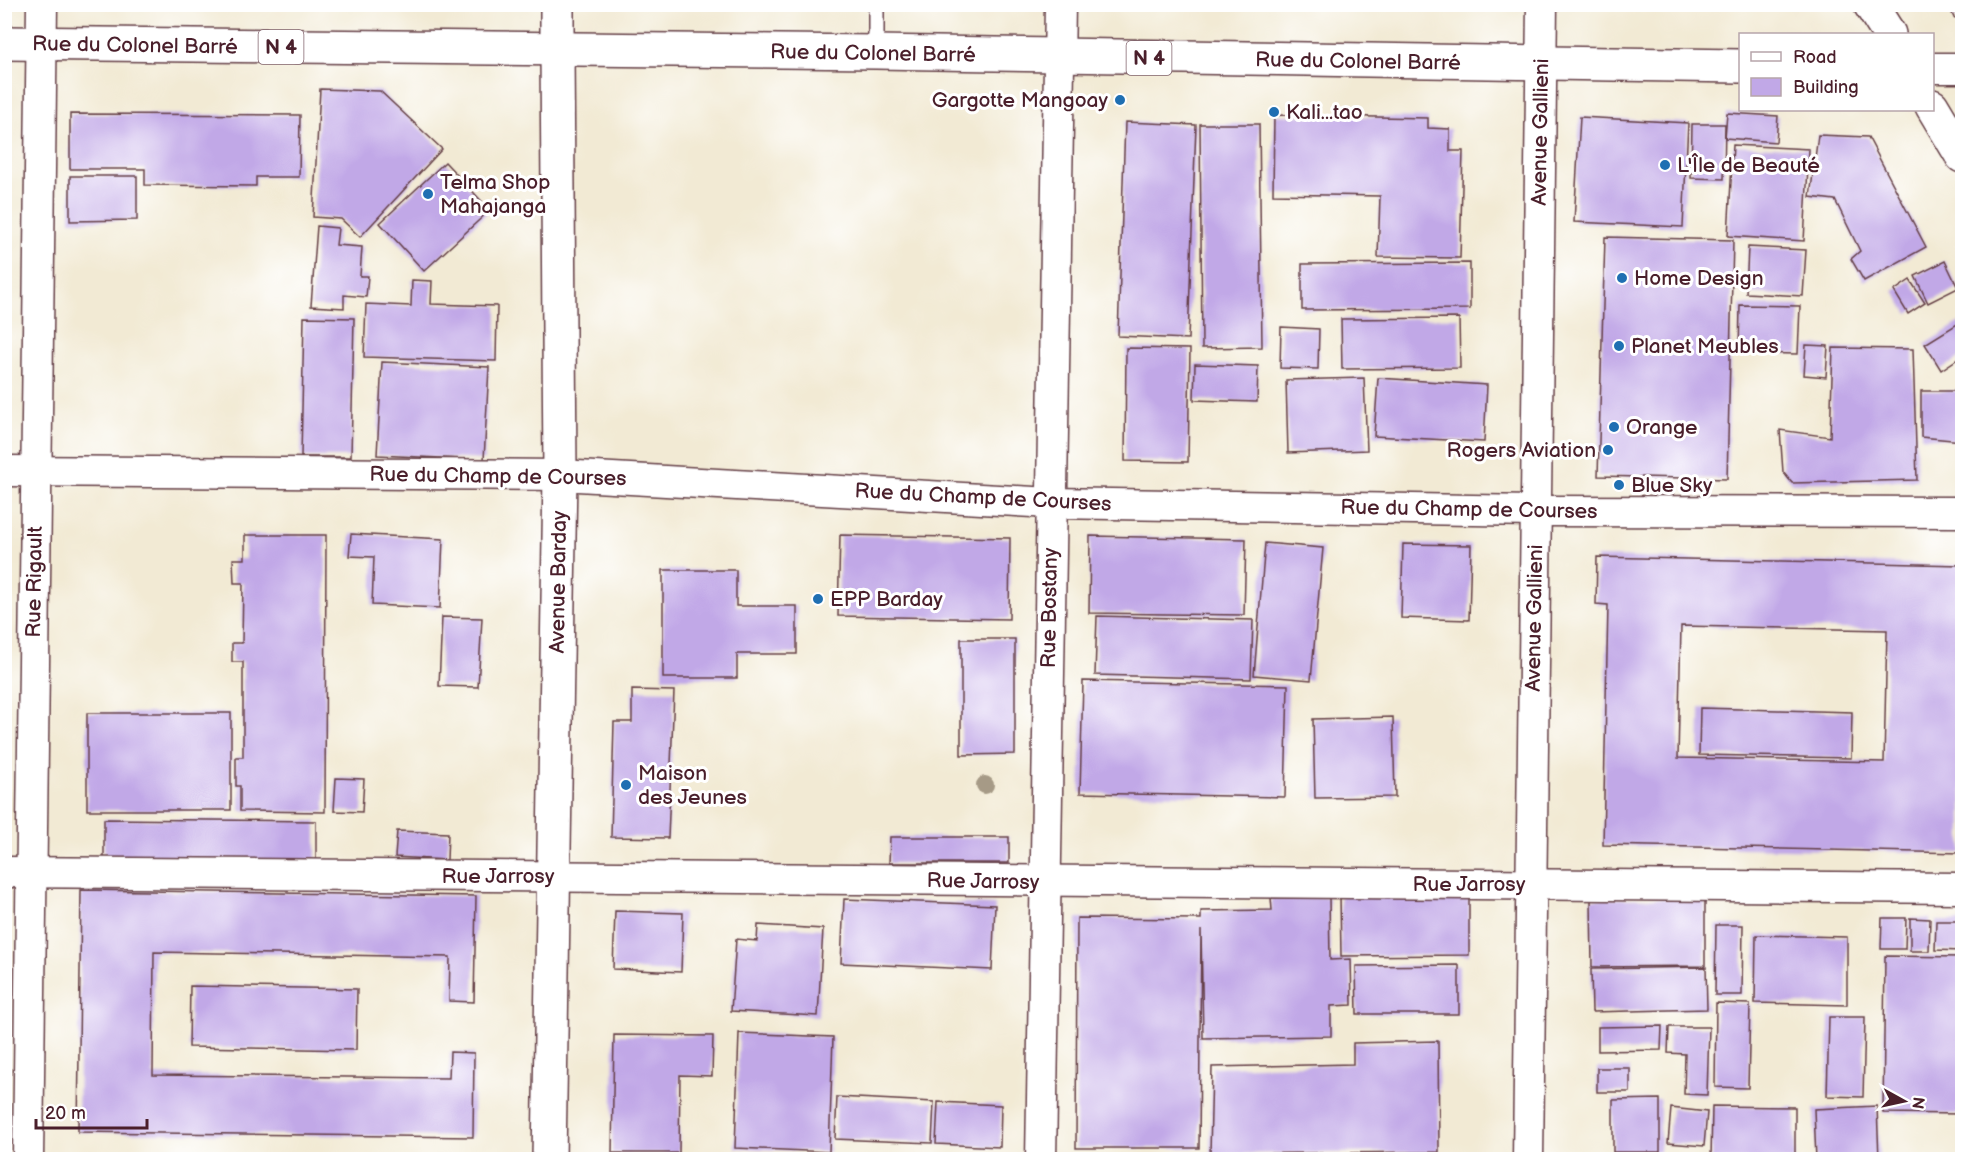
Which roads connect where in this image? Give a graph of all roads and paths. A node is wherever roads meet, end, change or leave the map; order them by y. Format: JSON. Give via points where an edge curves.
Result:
{"nodes":[{"id":1,"x":42,"y":4,"type":"edge"},
{"id":2,"x":558,"y":4,"type":"edge"},
{"id":3,"x":876,"y":4,"type":"edge"},
{"id":4,"x":1060,"y":4,"type":"edge"},
{"id":5,"x":1542,"y":4,"type":"edge"},
{"id":6,"x":1870,"y":4,"type":"edge"},
{"id":7,"x":1888,"y":33,"type":"edge"},
{"id":8,"x":4,"y":43,"type":"edge"},
{"id":9,"x":42,"y":44,"type":"junction"},
{"id":10,"x":557,"y":50,"type":"junction"},
{"id":11,"x":876,"y":52,"type":"junction"},
{"id":12,"x":1059,"y":57,"type":"junction"},
{"id":13,"x":1541,"y":63,"type":"junction"},
{"id":14,"x":1739,"y":66,"type":"edge"},
{"id":15,"x":1934,"y":68,"type":"edge"},
{"id":16,"x":1962,"y":68,"type":"edge"},
{"id":17,"x":1934,"y":109,"type":"edge"},
{"id":18,"x":1962,"y":156,"type":"edge"},
{"id":19,"x":4,"y":471,"type":"edge"},
{"id":20,"x":35,"y":471,"type":"junction"},
{"id":21,"x":560,"y":475,"type":"junction"},
{"id":22,"x":1051,"y":503,"type":"junction"},
{"id":23,"x":1536,"y":511,"type":"junction"},
{"id":24,"x":1962,"y":512,"type":"edge"},
{"id":25,"x":18,"y":872,"type":"edge"},
{"id":26,"x":554,"y":877,"type":"junction"},
{"id":27,"x":1045,"y":881,"type":"junction"},
{"id":28,"x":1531,"y":885,"type":"junction"},
{"id":29,"x":1962,"y":888,"type":"edge"},
{"id":30,"x":28,"y":1160,"type":"edge"},
{"id":31,"x":549,"y":1160,"type":"edge"},
{"id":32,"x":1041,"y":1160,"type":"edge"},
{"id":33,"x":1528,"y":1160,"type":"edge"}],
"edges":[{"from":1,"to":9,"type":"street","name":"Rue Rigault"},
{"from":2,"to":10,"type":"main road","name":"Avenue Barday"},
{"from":3,"to":11,"type":"lane"},
{"from":4,"to":12,"type":"street","name":"Rue Bostany"},
{"from":5,"to":13,"type":"street","name":"Avenue Gallieni"},
{"from":6,"to":7,"type":"main road"},
{"from":8,"to":9,"type":"main road","name":"Rue du Colonel Barré","number":"N 4"},
{"from":9,"to":10,"type":"main road","name":"Rue du Colonel Barré","number":"N 4"},
{"from":9,"to":20,"type":"street","name":"Rue Rigault"},
{"from":10,"to":11,"type":"main road","name":"Rue du Colonel Barré","number":"N 4"},
{"from":10,"to":21,"type":"main road","name":"Avenue Barday"},
{"from":11,"to":12,"type":"main road","name":"Rue du Colonel Barré","number":"N 4"},
{"from":12,"to":13,"type":"main road","name":"Rue du Colonel Barré","number":"N 4"},
{"from":12,"to":22,"type":"street","name":"Rue Bostany"},
{"from":13,"to":14,"type":"main road","name":"Rue du Colonel Barré","number":"N 4"},
{"from":13,"to":23,"type":"street","name":"Avenue Gallieni"},
{"from":15,"to":16,"type":"street"},
{"from":17,"to":18,"type":"main road"},
{"from":19,"to":20,"type":"street","name":"Rue du Champ de Courses"},
{"from":20,"to":21,"type":"street","name":"Rue du Champ de Courses"},
{"from":20,"to":25,"type":"street","name":"Rue Rigault"},
{"from":21,"to":22,"type":"street","name":"Rue du Champ de Courses"},
{"from":21,"to":26,"type":"main road","name":"Avenue Barday"},
{"from":22,"to":23,"type":"street","name":"Rue du Champ de Courses"},
{"from":22,"to":27,"type":"street","name":"Rue Bostany"},
{"from":23,"to":24,"type":"street","name":"Rue du Champ de Courses"},
{"from":23,"to":28,"type":"street","name":"Avenue Gallieni"},
{"from":25,"to":26,"type":"street","name":"Rue Jarrosy"},
{"from":25,"to":30,"type":"street","name":"Rue Rigault"},
{"from":26,"to":27,"type":"street","name":"Rue Jarrosy"},
{"from":26,"to":31,"type":"main road","name":"Avenue Barday"},
{"from":27,"to":28,"type":"street","name":"Rue Jarrosy"},
{"from":27,"to":32,"type":"street","name":"Rue Bostany"},
{"from":28,"to":29,"type":"street","name":"Rue Jarrosy"},
{"from":28,"to":33,"type":"street","name":"Avenue Gallieni"}]}
